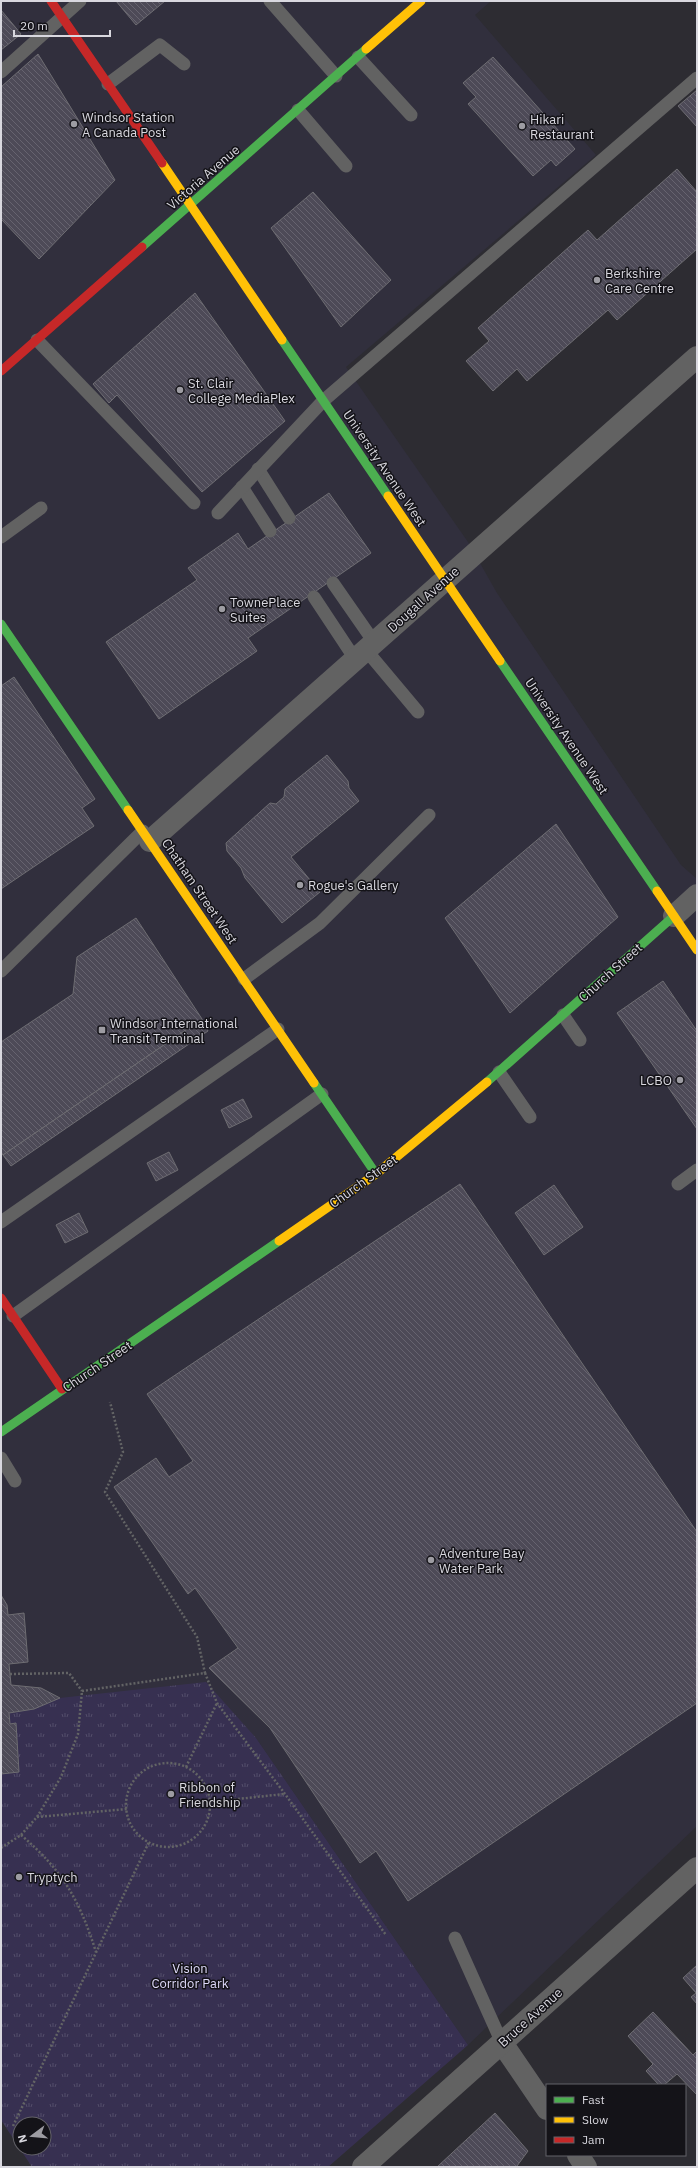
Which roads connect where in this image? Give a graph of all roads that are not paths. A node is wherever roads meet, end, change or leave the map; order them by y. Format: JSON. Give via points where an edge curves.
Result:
{"nodes":[{"id":1,"x":51,"y":1,"type":"edge"},
{"id":2,"x":80,"y":1,"type":"edge"},
{"id":3,"x":270,"y":1,"type":"edge"},
{"id":4,"x":420,"y":1,"type":"edge"},
{"id":5,"x":62,"y":18,"type":"junction"},
{"id":6,"x":358,"y":57,"type":"junction"},
{"id":7,"x":184,"y":64,"type":"dead end"},
{"id":8,"x":1,"y":72,"type":"edge"},
{"id":9,"x":336,"y":76,"type":"junction"},
{"id":10,"x":697,"y":78,"type":"edge"},
{"id":11,"x":108,"y":84,"type":"junction"},
{"id":12,"x":298,"y":110,"type":"junction"},
{"id":13,"x":411,"y":115,"type":"dead end"},
{"id":14,"x":346,"y":166,"type":"dead end"},
{"id":15,"x":190,"y":206,"type":"junction"},
{"id":16,"x":37,"y":340,"type":"junction"},
{"id":17,"x":697,"y":357,"type":"edge"},
{"id":18,"x":1,"y":371,"type":"edge"},
{"id":19,"x":323,"y":401,"type":"junction"},
{"id":20,"x":258,"y":470,"type":"junction"},
{"id":21,"x":242,"y":487,"type":"junction"},
{"id":22,"x":194,"y":503,"type":"dead end"},
{"id":23,"x":41,"y":508,"type":"dead end"},
{"id":24,"x":218,"y":513,"type":"dead end"},
{"id":25,"x":289,"y":518,"type":"dead end"},
{"id":26,"x":270,"y":531,"type":"dead end"},
{"id":27,"x":1,"y":537,"type":"edge"},
{"id":28,"x":445,"y":580,"type":"junction"},
{"id":29,"x":333,"y":583,"type":"dead end"},
{"id":30,"x":314,"y":597,"type":"dead end"},
{"id":31,"x":1,"y":624,"type":"edge"},
{"id":32,"x":365,"y":650,"type":"junction"},
{"id":33,"x":418,"y":712,"type":"dead end"},
{"id":34,"x":429,"y":815,"type":"dead end"},
{"id":35,"x":147,"y":836,"type":"junction"},
{"id":36,"x":697,"y":895,"type":"edge"},
{"id":37,"x":674,"y":916,"type":"junction"},
{"id":38,"x":697,"y":950,"type":"edge"},
{"id":39,"x":1,"y":971,"type":"edge"},
{"id":40,"x":244,"y":979,"type":"junction"},
{"id":41,"x":563,"y":1014,"type":"junction"},
{"id":42,"x":278,"y":1029,"type":"junction"},
{"id":43,"x":580,"y":1040,"type":"dead end"},
{"id":44,"x":499,"y":1072,"type":"junction"},
{"id":45,"x":322,"y":1094,"type":"junction"},
{"id":46,"x":530,"y":1117,"type":"dead end"},
{"id":47,"x":697,"y":1170,"type":"edge"},
{"id":48,"x":376,"y":1174,"type":"junction"},
{"id":49,"x":678,"y":1184,"type":"dead end"},
{"id":50,"x":1,"y":1222,"type":"edge"},
{"id":51,"x":1,"y":1298,"type":"edge"},
{"id":52,"x":13,"y":1316,"type":"junction"},
{"id":53,"x":62,"y":1389,"type":"junction"},
{"id":54,"x":1,"y":1432,"type":"edge"},
{"id":55,"x":1,"y":1458,"type":"edge"},
{"id":56,"x":15,"y":1481,"type":"dead end"},
{"id":57,"x":697,"y":1868,"type":"edge"},
{"id":58,"x":455,"y":1938,"type":"dead end"},
{"id":59,"x":502,"y":2043,"type":"junction"},
{"id":60,"x":546,"y":2108,"type":"edge"},
{"id":61,"x":579,"y":2156,"type":"edge"},
{"id":62,"x":364,"y":2167,"type":"edge"},
{"id":63,"x":586,"y":2167,"type":"edge"}],
"edges":[{"from":1,"to":5,"type":"street","name":"University Avenue West"},
{"from":2,"to":5,"type":"lane"},
{"from":3,"to":9,"type":"lane"},
{"from":4,"to":6,"type":"street","name":"Victoria Avenue"},
{"from":5,"to":8,"type":"lane"},
{"from":5,"to":11,"type":"street","name":"University Avenue West"},
{"from":6,"to":9,"type":"street","name":"Victoria Avenue"},
{"from":6,"to":13,"type":"lane"},
{"from":7,"to":11,"type":"lane","via":[[160,45]]},
{"from":9,"to":12,"type":"street","name":"Victoria Avenue"},
{"from":10,"to":19,"type":"lane"},
{"from":11,"to":15,"type":"street","name":"University Avenue West"},
{"from":12,"to":14,"type":"lane"},
{"from":12,"to":15,"type":"street","name":"Victoria Avenue"},
{"from":15,"to":16,"type":"street","name":"Victoria Avenue"},
{"from":15,"to":19,"type":"street","name":"University Avenue West"},
{"from":16,"to":18,"type":"street","name":"Victoria Avenue"},
{"from":16,"to":22,"type":"lane"},
{"from":17,"to":28,"type":"street","name":"Dougall Avenue"},
{"from":19,"to":20,"type":"lane"},
{"from":19,"to":28,"type":"street","name":"University Avenue West"},
{"from":20,"to":21,"type":"lane"},
{"from":20,"to":25,"type":"lane"},
{"from":21,"to":24,"type":"lane"},
{"from":21,"to":26,"type":"lane"},
{"from":23,"to":27,"type":"lane"},
{"from":28,"to":32,"type":"street","name":"Dougall Avenue"},
{"from":28,"to":37,"type":"street","name":"University Avenue West"},
{"from":29,"to":32,"type":"lane"},
{"from":30,"to":32,"type":"lane"},
{"from":31,"to":35,"type":"street","name":"Chatham Street West"},
{"from":32,"to":33,"type":"lane"},
{"from":32,"to":35,"type":"street","name":"Dougall Avenue"},
{"from":34,"to":40,"type":"lane","via":[[320,923]]},
{"from":35,"to":39,"type":"lane"},
{"from":35,"to":40,"type":"street","name":"Chatham Street West"},
{"from":36,"to":37,"type":"street","name":"Church Street"},
{"from":37,"to":38,"type":"street","name":"University Avenue West"},
{"from":37,"to":41,"type":"street","name":"Church Street"},
{"from":40,"to":42,"type":"street","name":"Chatham Street West"},
{"from":41,"to":43,"type":"lane"},
{"from":41,"to":44,"type":"street","name":"Church Street"},
{"from":42,"to":45,"type":"street","name":"Chatham Street West"},
{"from":42,"to":50,"type":"lane"},
{"from":44,"to":46,"type":"lane"},
{"from":44,"to":48,"type":"street","name":"Church Street"},
{"from":45,"to":48,"type":"street","name":"Chatham Street West"},
{"from":45,"to":52,"type":"lane"},
{"from":47,"to":49,"type":"lane"},
{"from":48,"to":53,"type":"street","name":"Church Street"},
{"from":51,"to":52,"type":"street"},
{"from":52,"to":53,"type":"street"},
{"from":53,"to":54,"type":"street","name":"Church Street"},
{"from":55,"to":56,"type":"lane"},
{"from":57,"to":59,"type":"street","name":"Bruce Avenue"},
{"from":58,"to":59,"type":"lane"},
{"from":59,"to":60,"type":"street"},
{"from":59,"to":62,"type":"street","name":"Bruce Avenue"},
{"from":61,"to":63,"type":"street"}]}
